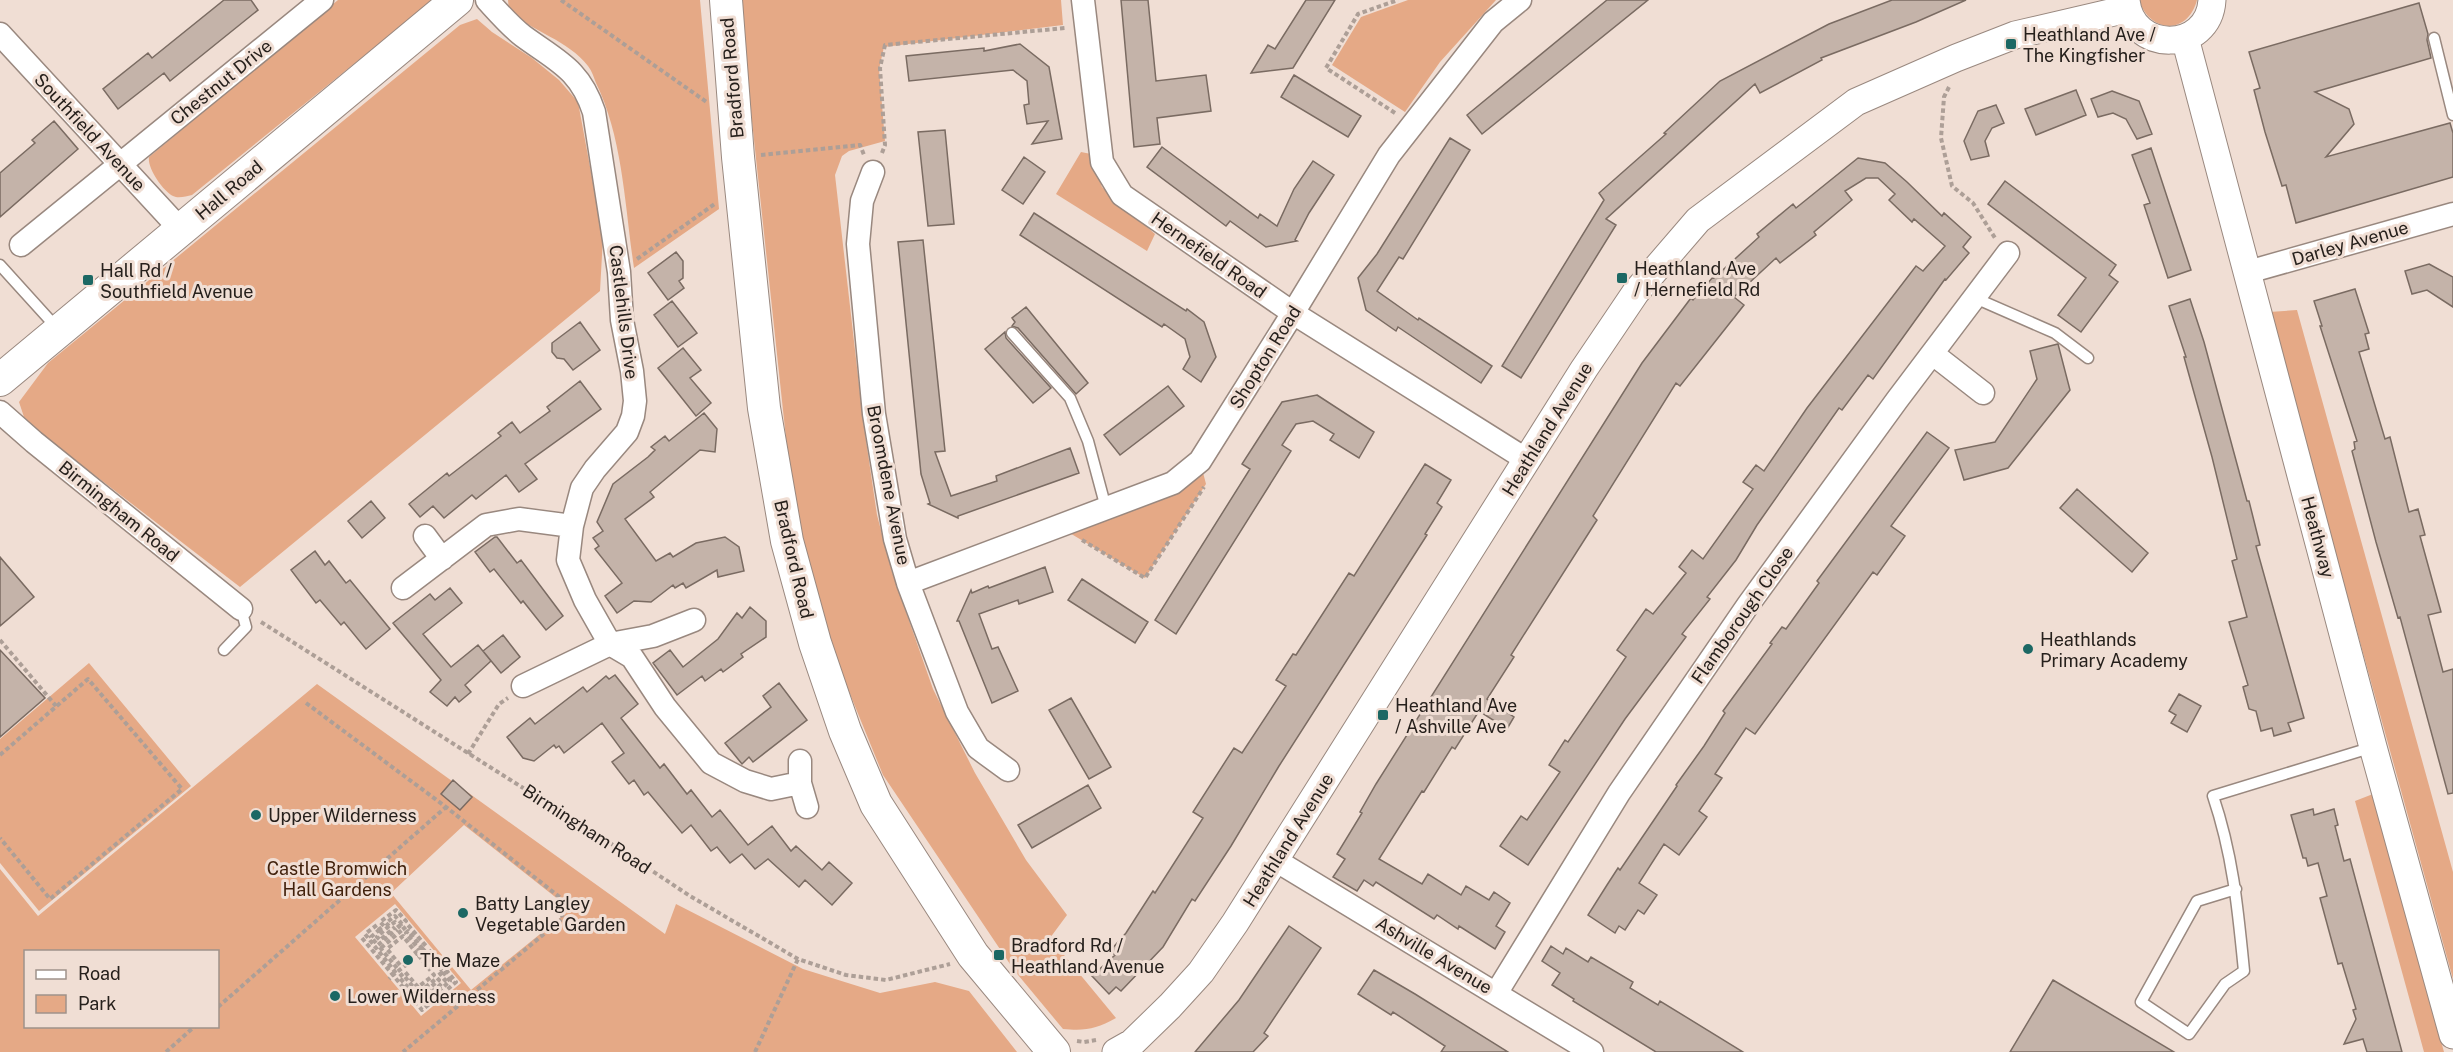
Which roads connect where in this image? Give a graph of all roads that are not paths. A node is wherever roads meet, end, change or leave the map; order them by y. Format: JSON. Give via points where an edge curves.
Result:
{"nodes":[{"id":1,"x":322,"y":0,"type":"edge"},
{"id":2,"x":457,"y":0,"type":"edge"},
{"id":3,"x":487,"y":0,"type":"edge"},
{"id":4,"x":726,"y":0,"type":"edge"},
{"id":5,"x":1083,"y":0,"type":"edge"},
{"id":6,"x":1520,"y":0,"type":"edge"},
{"id":7,"x":2212,"y":0,"type":"edge"},
{"id":8,"x":2127,"y":5,"type":"edge"},
{"id":9,"x":0,"y":34,"type":"edge"},
{"id":10,"x":2185,"y":38,"type":"junction"},
{"id":11,"x":2434,"y":38,"type":"dead end"},
{"id":12,"x":2453,"y":115,"type":"edge"},
{"id":13,"x":120,"y":165,"type":"junction"},
{"id":14,"x":873,"y":172,"type":"road end"},
{"id":15,"x":2453,"y":214,"type":"edge"},
{"id":16,"x":181,"y":230,"type":"junction"},
{"id":17,"x":21,"y":245,"type":"dead end"},
{"id":18,"x":2008,"y":253,"type":"road end"},
{"id":19,"x":0,"y":265,"type":"edge"},
{"id":20,"x":2248,"y":272,"type":"junction"},
{"id":21,"x":1975,"y":298,"type":"junction"},
{"id":22,"x":1293,"y":313,"type":"junction"},
{"id":23,"x":59,"y":331,"type":"junction"},
{"id":24,"x":1012,"y":333,"type":"dead end"},
{"id":25,"x":1933,"y":354,"type":"junction"},
{"id":26,"x":2088,"y":358,"type":"dead end"},
{"id":27,"x":0,"y":380,"type":"edge"},
{"id":28,"x":1983,"y":393,"type":"dead end"},
{"id":29,"x":0,"y":412,"type":"edge"},
{"id":30,"x":1527,"y":460,"type":"junction"},
{"id":31,"x":1106,"y":508,"type":"junction"},
{"id":32,"x":572,"y":526,"type":"junction"},
{"id":33,"x":425,"y":536,"type":"dead end"},
{"id":34,"x":442,"y":559,"type":"junction"},
{"id":35,"x":908,"y":583,"type":"junction"},
{"id":36,"x":403,"y":588,"type":"dead end"},
{"id":37,"x":240,"y":609,"type":"joint"},
{"id":38,"x":693,"y":620,"type":"dead end"},
{"id":39,"x":610,"y":644,"type":"junction"},
{"id":40,"x":224,"y":650,"type":"dead end"},
{"id":41,"x":523,"y":686,"type":"road end"},
{"id":42,"x":2373,"y":747,"type":"junction"},
{"id":43,"x":1008,"y":770,"type":"dead end"},
{"id":44,"x":807,"y":807,"type":"dead end"},
{"id":45,"x":1275,"y":861,"type":"junction"},
{"id":46,"x":2236,"y":889,"type":"junction"},
{"id":47,"x":1497,"y":993,"type":"junction"},
{"id":48,"x":2453,"y":1035,"type":"edge"},
{"id":49,"x":1125,"y":1049,"type":"edge"},
{"id":50,"x":1054,"y":1052,"type":"edge"},
{"id":51,"x":1592,"y":1052,"type":"edge"}],
"edges":[{"from":1,"to":13,"type":"street","name":"Chestnut Drive"},
{"from":2,"to":16,"type":"main road","name":"Hall Road"},
{"from":3,"to":32,"type":"street","name":"Castlehills Drive","via":[[523,36],[566,65],[587,91],[594,112],[635,401],[627,432],[582,489]]},
{"from":4,"to":50,"type":"main road","name":"Bradford Road","via":[[764,408],[787,541],[815,643],[845,731],[876,804],[974,955]]},
{"from":5,"to":22,"type":"street","name":"Hernefield Road","via":[[1102,162],[1122,195]]},
{"from":6,"to":22,"type":"street","name":"Shopton Road","via":[[1494,22],[1389,155]]},
{"from":7,"to":10,"type":"street","via":[[2206,20]]},
{"from":8,"to":10,"type":"street","via":[[2136,25],[2150,37],[2168,41]]},
{"from":8,"to":30,"type":"street","name":"Heathland Avenue","via":[[2015,35],[1856,102],[1698,220],[1636,292]]},
{"from":9,"to":13,"type":"street","name":"Southfield Avenue"},
{"from":10,"to":20,"type":"street","name":"Heathway"},
{"from":11,"to":12,"type":"lane"},
{"from":13,"to":16,"type":"street","name":"Southfield Avenue"},
{"from":13,"to":17,"type":"street","name":"Chestnut Drive"},
{"from":14,"to":35,"type":"street","name":"Broomdene Avenue","via":[[862,201],[858,244],[874,414],[895,538]]},
{"from":15,"to":20,"type":"street","name":"Darley Avenue"},
{"from":16,"to":23,"type":"main road","name":"Hall Road"},
{"from":18,"to":21,"type":"street","name":"Flamborough Close"},
{"from":19,"to":23,"type":"lane"},
{"from":20,"to":42,"type":"street","name":"Heathway"},
{"from":21,"to":25,"type":"street","name":"Flamborough Close"},
{"from":21,"to":26,"type":"lane","via":[[2055,333]]},
{"from":22,"to":30,"type":"street","name":"Hernefield Road"},
{"from":22,"to":31,"type":"street","name":"Shopton Road","via":[[1200,461],[1173,483]]},
{"from":23,"to":27,"type":"main road","name":"Hall Road"},
{"from":24,"to":31,"type":"lane","via":[[1070,398],[1088,441]]},
{"from":25,"to":28,"type":"street"},
{"from":25,"to":47,"type":"street","name":"Flamborough Close","via":[[1748,605],[1625,783]]},
{"from":29,"to":37,"type":"street","name":"Birmingham Road"},
{"from":30,"to":45,"type":"street","name":"Heathland Avenue"},
{"from":31,"to":35,"type":"street","name":"Shopton Road"},
{"from":32,"to":34,"type":"street","via":[[519,519],[486,525]]},
{"from":32,"to":39,"type":"street","name":"Castlehills Drive","via":[[568,560]]},
{"from":33,"to":34,"type":"street"},
{"from":34,"to":36,"type":"street"},
{"from":35,"to":43,"type":"street","name":"Broomdene Avenue","via":[[957,712],[978,748]]},
{"from":37,"to":40,"type":"lane","via":[[246,627]]},
{"from":38,"to":39,"type":"street","via":[[653,636]]},
{"from":39,"to":41,"type":"street"},
{"from":39,"to":44,"type":"street","name":"Castlehills Drive","via":[[632,657],[665,707],[711,763],[771,789],[800,772]]},
{"from":42,"to":46,"type":"lane","via":[[2214,796]]},
{"from":42,"to":48,"type":"street","name":"Heathway"},
{"from":45,"to":47,"type":"street","name":"Ashville Avenue"},
{"from":45,"to":49,"type":"street","name":"Heathland Avenue","via":[[1201,972]]},
{"from":46,"to":46,"type":"lane","via":[[2244,971],[2225,984],[2190,1034],[2141,1002],[2197,901]]},
{"from":47,"to":51,"type":"street","name":"Ashville Avenue"}]}
